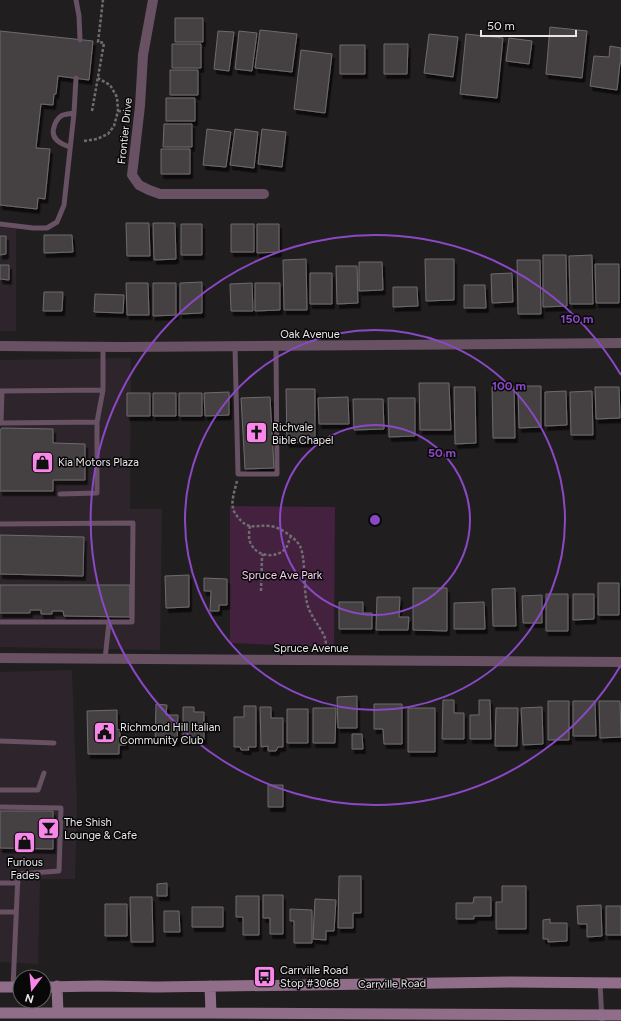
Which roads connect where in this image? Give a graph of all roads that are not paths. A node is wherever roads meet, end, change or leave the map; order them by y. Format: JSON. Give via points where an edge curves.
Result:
{"nodes":[{"id":1,"x":76,"y":0,"type":"edge"},
{"id":2,"x":153,"y":0,"type":"edge"},
{"id":3,"x":80,"y":40,"type":"dead end"},
{"id":4,"x":76,"y":78,"type":"dead end"},
{"id":5,"x":74,"y":113,"type":"junction"},
{"id":6,"x":70,"y":147,"type":"junction"},
{"id":7,"x":264,"y":194,"type":"dead end"},
{"id":8,"x":0,"y":224,"type":"edge"},
{"id":9,"x":621,"y":343,"type":"edge"},
{"id":10,"x":0,"y":346,"type":"edge"},
{"id":11,"x":235,"y":346,"type":"junction"},
{"id":12,"x":276,"y":346,"type":"junction"},
{"id":13,"x":103,"y":347,"type":"junction"},
{"id":14,"x":103,"y":390,"type":"junction"},
{"id":15,"x":1,"y":391,"type":"edge"},
{"id":16,"x":98,"y":422,"type":"junction"},
{"id":17,"x":0,"y":423,"type":"edge"},
{"id":18,"x":60,"y":494,"type":"dead end"},
{"id":19,"x":0,"y":524,"type":"edge"},
{"id":20,"x":0,"y":622,"type":"edge"},
{"id":21,"x":108,"y":622,"type":"junction"},
{"id":22,"x":0,"y":658,"type":"edge"},
{"id":23,"x":106,"y":659,"type":"junction"},
{"id":24,"x":621,"y":662,"type":"edge"},
{"id":25,"x":0,"y":741,"type":"edge"},
{"id":26,"x":54,"y":743,"type":"dead end"},
{"id":27,"x":44,"y":773,"type":"dead end"},
{"id":28,"x":0,"y":790,"type":"edge"},
{"id":29,"x":0,"y":807,"type":"edge"},
{"id":30,"x":0,"y":883,"type":"edge"},
{"id":31,"x":18,"y":883,"type":"junction"},
{"id":32,"x":0,"y":912,"type":"edge"},
{"id":33,"x":16,"y":912,"type":"junction"},
{"id":34,"x":17,"y":969,"type":"edge"},
{"id":35,"x":600,"y":983,"type":"junction"},
{"id":36,"x":621,"y":983,"type":"edge"},
{"id":37,"x":52,"y":986,"type":"edge"},
{"id":38,"x":57,"y":986,"type":"junction"},
{"id":39,"x":210,"y":986,"type":"junction"},
{"id":40,"x":0,"y":987,"type":"edge"},
{"id":41,"x":12,"y":987,"type":"edge"},
{"id":42,"x":0,"y":1013,"type":"edge"},
{"id":43,"x":58,"y":1013,"type":"junction"},
{"id":44,"x":212,"y":1015,"type":"junction"},
{"id":45,"x":621,"y":1015,"type":"edge"},
{"id":46,"x":602,"y":1018,"type":"edge"}],
"edges":[{"from":1,"to":3,"type":"lane"},
{"from":2,"to":7,"type":"street","name":"Frontier Drive","via":[[143,55],[132,175],[139,185],[160,194]]},
{"from":4,"to":5,"type":"lane"},
{"from":5,"to":6,"type":"lane"},
{"from":5,"to":6,"type":"lane","via":[[62,116],[56,121],[53,130],[55,138]]},
{"from":6,"to":8,"type":"lane","via":[[64,205],[58,222],[47,228]]},
{"from":9,"to":12,"type":"street","name":"Oak Avenue"},
{"from":10,"to":13,"type":"street","name":"Oak Avenue"},
{"from":11,"to":12,"type":"street","name":"Oak Avenue"},
{"from":11,"to":12,"type":"lane","via":[[238,474],[277,474]]},
{"from":11,"to":13,"type":"street","name":"Oak Avenue"},
{"from":13,"to":14,"type":"lane"},
{"from":14,"to":15,"type":"lane"},
{"from":14,"to":16,"type":"lane"},
{"from":15,"to":17,"type":"lane"},
{"from":16,"to":17,"type":"lane"},
{"from":16,"to":18,"type":"lane","via":[[97,493]]},
{"from":19,"to":21,"type":"lane","via":[[133,523],[132,622]]},
{"from":20,"to":21,"type":"lane"},
{"from":21,"to":23,"type":"lane"},
{"from":22,"to":23,"type":"street","name":"Spruce Avenue"},
{"from":23,"to":24,"type":"street","name":"Spruce Avenue"},
{"from":25,"to":26,"type":"lane"},
{"from":27,"to":28,"type":"lane","via":[[38,790]]},
{"from":29,"to":31,"type":"lane","via":[[60,808],[59,871],[18,874]]},
{"from":30,"to":31,"type":"lane"},
{"from":31,"to":33,"type":"lane"},
{"from":32,"to":33,"type":"lane"},
{"from":33,"to":34,"type":"lane"},
{"from":35,"to":36,"type":"main road","name":"Carrville Road"},
{"from":35,"to":39,"type":"main road","name":"Carrville Road"},
{"from":35,"to":46,"type":"lane"},
{"from":37,"to":38,"type":"main road","name":"Carrville Road"},
{"from":38,"to":39,"type":"main road","name":"Carrville Road"},
{"from":38,"to":43,"type":"main road"},
{"from":39,"to":44,"type":"main road"},
{"from":40,"to":41,"type":"main road"},
{"from":42,"to":43,"type":"main road"},
{"from":43,"to":44,"type":"main road"},
{"from":44,"to":46,"type":"main road"},
{"from":45,"to":46,"type":"main road"}]}
